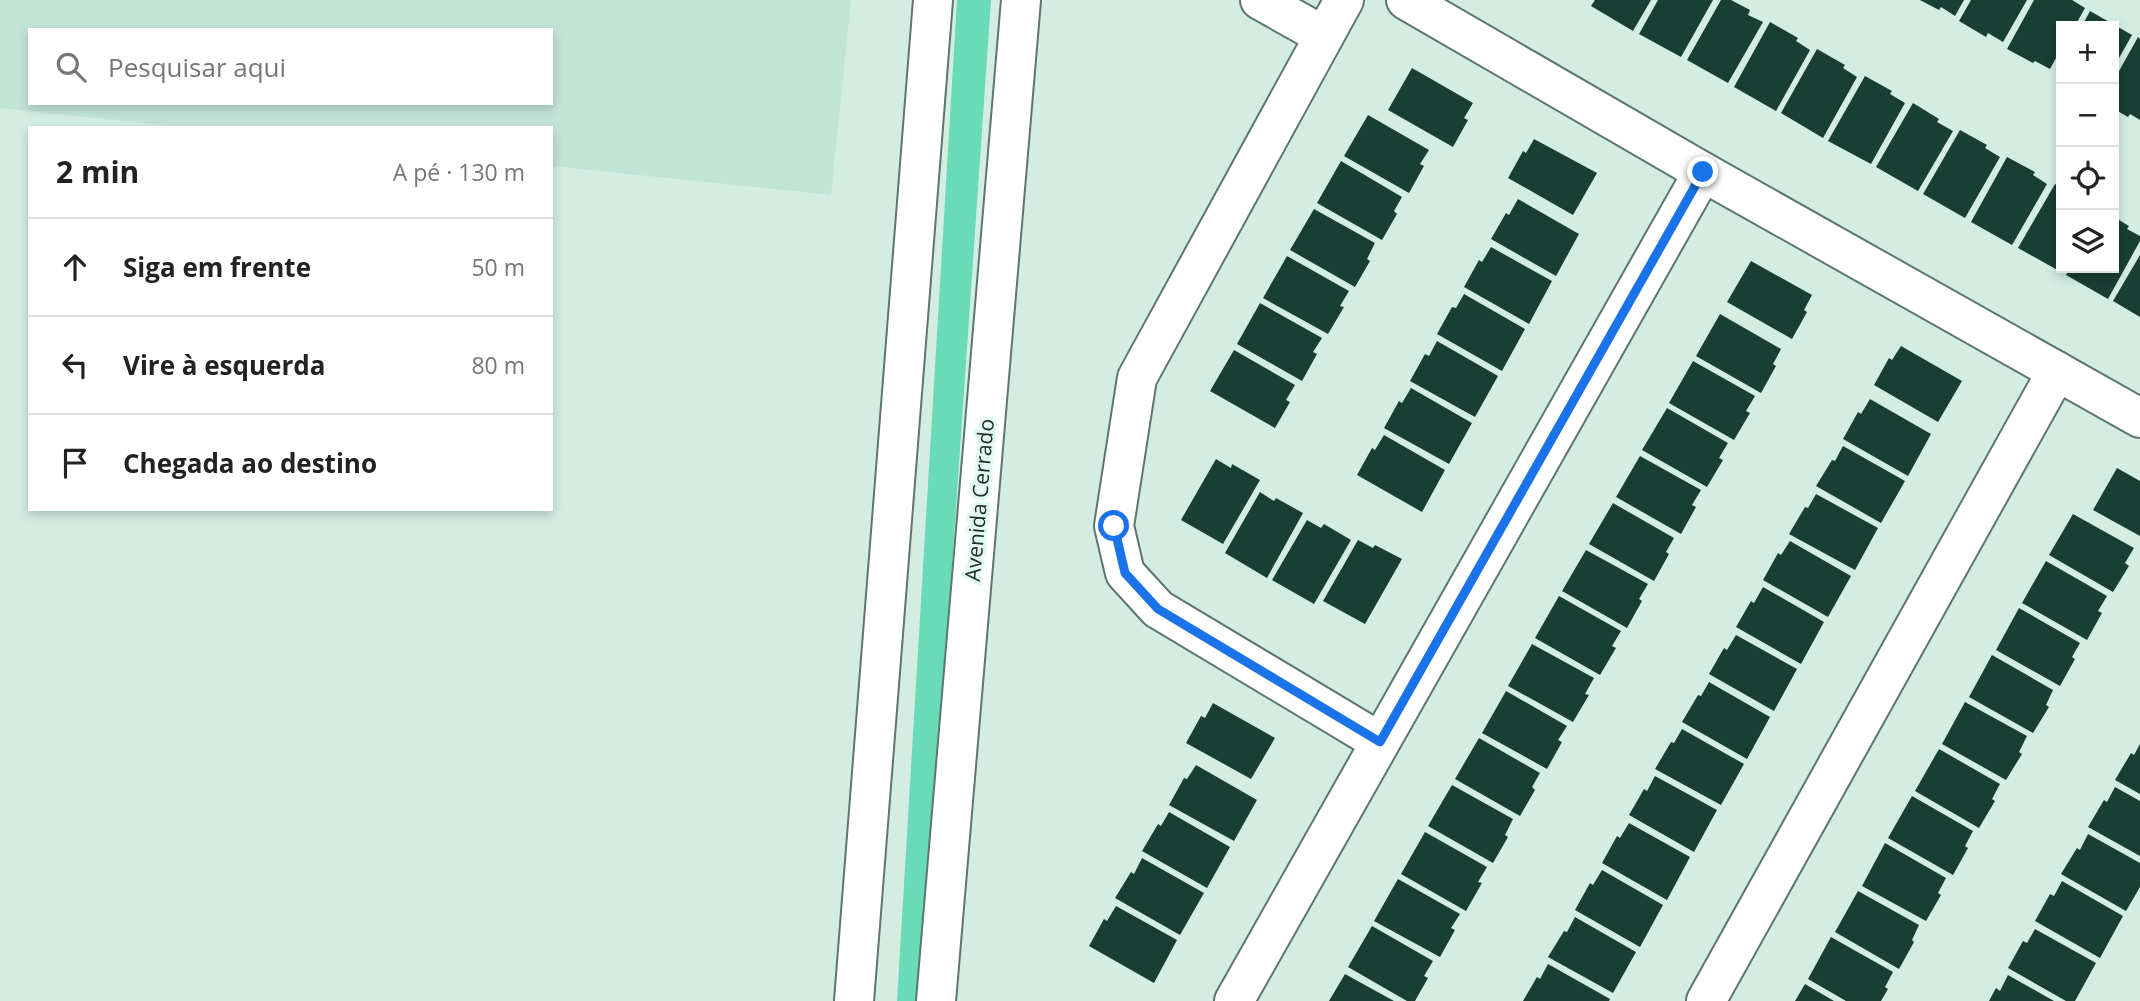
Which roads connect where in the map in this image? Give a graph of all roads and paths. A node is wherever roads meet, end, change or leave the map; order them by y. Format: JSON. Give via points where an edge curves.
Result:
{"nodes":[{"id":1,"x":933,"y":0,"type":"edge"},
{"id":2,"x":1021,"y":0,"type":"edge"},
{"id":3,"x":1260,"y":0,"type":"edge"},
{"id":4,"x":1344,"y":0,"type":"edge"},
{"id":5,"x":1406,"y":0,"type":"edge"},
{"id":6,"x":1324,"y":36,"type":"junction"},
{"id":7,"x":1703,"y":172,"type":"junction"},
{"id":8,"x":2057,"y":372,"type":"junction"},
{"id":9,"x":2140,"y":418,"type":"edge"},
{"id":10,"x":1380,"y":742,"type":"junction"},
{"id":11,"x":854,"y":1001,"type":"edge"},
{"id":12,"x":936,"y":1001,"type":"edge"},
{"id":13,"x":1234,"y":1001,"type":"edge"},
{"id":14,"x":1706,"y":1001,"type":"edge"}],
"edges":[{"from":1,"to":11,"type":"street"},
{"from":2,"to":12,"type":"street","name":"Avenida Cerrado"},
{"from":3,"to":6,"type":"street"},
{"from":4,"to":6,"type":"street"},
{"from":5,"to":7,"type":"street"},
{"from":6,"to":10,"type":"street","via":[[1137,378],[1114,526],[1125,573],[1158,609]]},
{"from":7,"to":8,"type":"street"},
{"from":7,"to":10,"type":"street"},
{"from":8,"to":9,"type":"street"},
{"from":8,"to":14,"type":"street"},
{"from":10,"to":13,"type":"street"}]}
